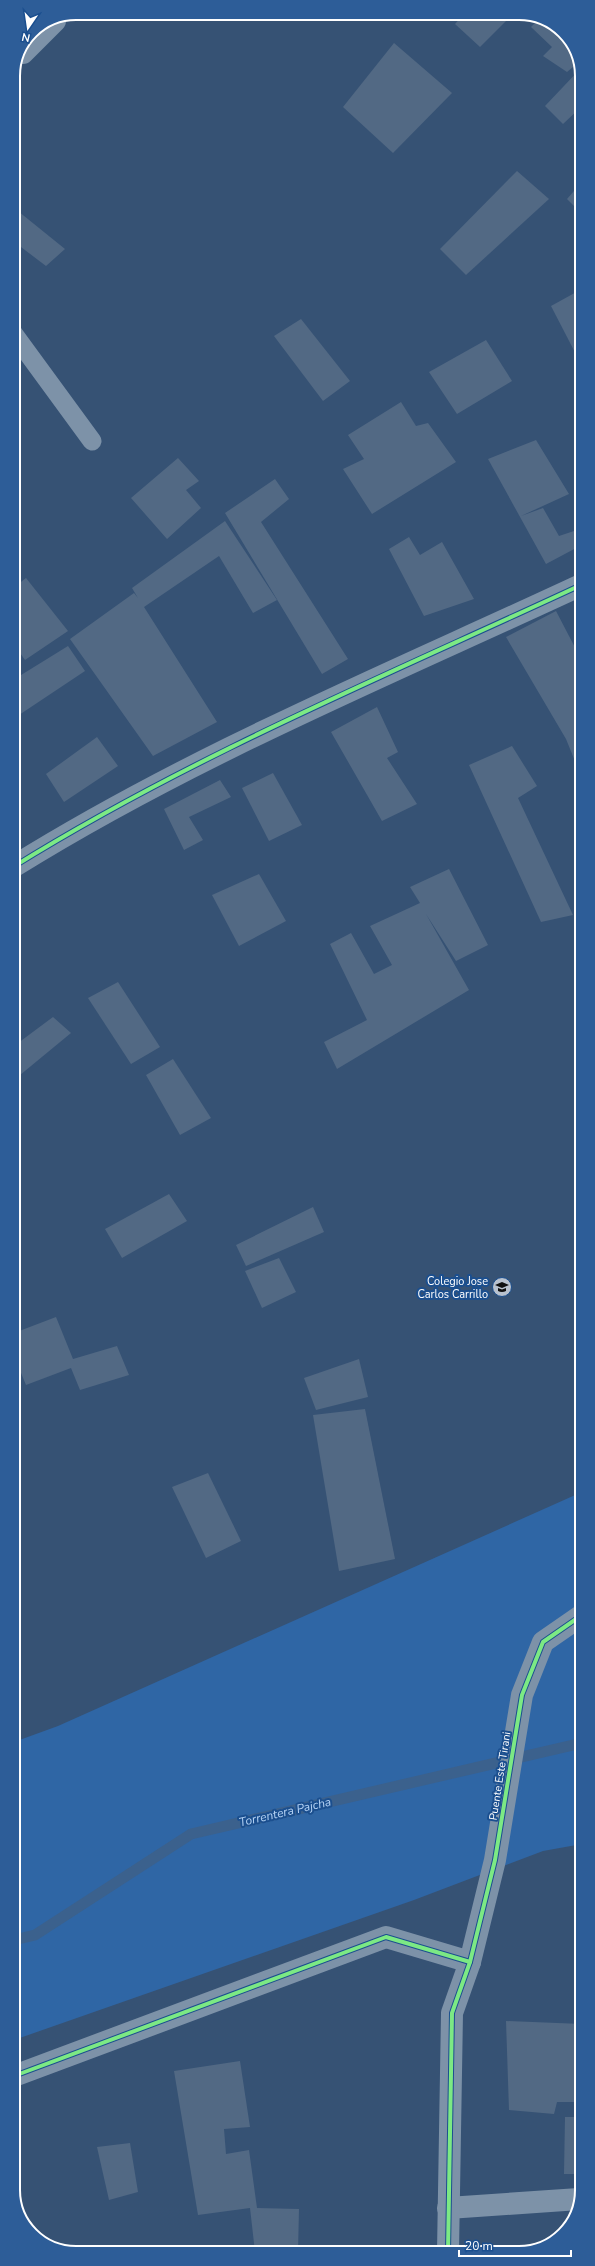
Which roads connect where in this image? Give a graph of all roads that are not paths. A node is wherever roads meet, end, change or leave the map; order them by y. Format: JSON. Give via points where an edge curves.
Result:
{"nodes":[{"id":1,"x":51,"y":26,"type":"edge"},
{"id":2,"x":28,"y":46,"type":"edge"},
{"id":3,"x":20,"y":343,"type":"edge"},
{"id":4,"x":92,"y":441,"type":"dead end"},
{"id":5,"x":575,"y":588,"type":"edge"},
{"id":6,"x":20,"y":863,"type":"edge"},
{"id":7,"x":575,"y":1620,"type":"edge"},
{"id":8,"x":470,"y":1962,"type":"junction"},
{"id":9,"x":20,"y":2074,"type":"edge"},
{"id":10,"x":574,"y":2199,"type":"edge"},
{"id":11,"x":448,"y":2208,"type":"junction"},
{"id":12,"x":448,"y":2246,"type":"edge"}],
"edges":[{"from":1,"to":2,"type":"street"},
{"from":3,"to":4,"type":"lane"},
{"from":5,"to":6,"type":"street","via":[[210,757],[81,825]]},
{"from":7,"to":8,"type":"street","name":"Puente Este Tirani","via":[[543,1642],[522,1695],[495,1860]]},
{"from":8,"to":9,"type":"street","via":[[386,1937]]},
{"from":8,"to":11,"type":"street","name":"Puente Este Tirani","via":[[452,2013]]},
{"from":10,"to":11,"type":"street"},
{"from":11,"to":12,"type":"street","name":"Puente Este Tirani"}]}
